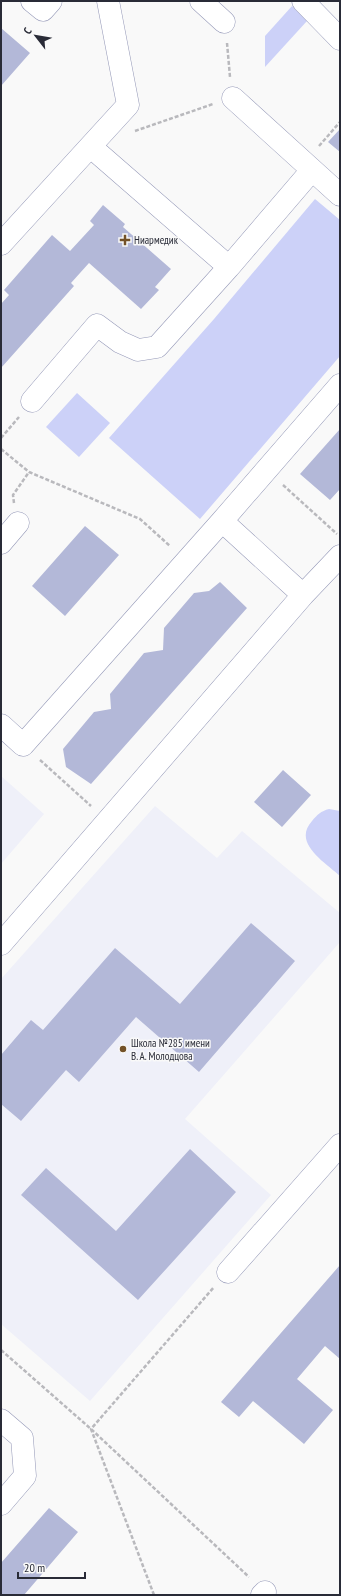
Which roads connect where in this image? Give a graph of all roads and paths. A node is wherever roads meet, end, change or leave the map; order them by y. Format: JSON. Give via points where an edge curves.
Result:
{"nodes":[{"id":1,"x":32,"y":1,"type":"edge"},
{"id":2,"x":51,"y":1,"type":"edge"},
{"id":3,"x":108,"y":1,"type":"edge"},
{"id":4,"x":201,"y":1,"type":"edge"},
{"id":5,"x":303,"y":1,"type":"edge"},
{"id":6,"x":224,"y":22,"type":"joint"},
{"id":7,"x":340,"y":39,"type":"edge"},
{"id":8,"x":233,"y":98,"type":"junction"},
{"id":9,"x":340,"y":122,"type":"edge"},
{"id":10,"x":128,"y":134,"type":"dead end"},
{"id":11,"x":91,"y":146,"type":"junction"},
{"id":12,"x":308,"y":166,"type":"junction"},
{"id":13,"x":340,"y":195,"type":"edge"},
{"id":14,"x":1,"y":244,"type":"edge"},
{"id":15,"x":229,"y":267,"type":"junction"},
{"id":16,"x":340,"y":385,"type":"edge"},
{"id":17,"x":32,"y":401,"type":"joint"},
{"id":18,"x":1,"y":438,"type":"edge"},
{"id":19,"x":1,"y":449,"type":"edge"},
{"id":20,"x":267,"y":470,"type":"junction"},
{"id":21,"x":29,"y":472,"type":"junction"},
{"id":22,"x":18,"y":488,"type":"dead end"},
{"id":23,"x":222,"y":521,"type":"junction"},
{"id":24,"x":18,"y":523,"type":"dead end"},
{"id":25,"x":340,"y":537,"type":"edge"},
{"id":26,"x":1,"y":543,"type":"edge"},
{"id":27,"x":340,"y":556,"type":"edge"},
{"id":28,"x":187,"y":560,"type":"junction"},
{"id":29,"x":303,"y":595,"type":"junction"},
{"id":30,"x":1,"y":725,"type":"edge"},
{"id":31,"x":22,"y":745,"type":"junction"},
{"id":32,"x":108,"y":821,"type":"junction"},
{"id":33,"x":1,"y":944,"type":"edge"},
{"id":34,"x":340,"y":1145,"type":"edge"},
{"id":35,"x":228,"y":1272,"type":"joint"},
{"id":36,"x":1,"y":1350,"type":"edge"},
{"id":37,"x":1,"y":1420,"type":"edge"},
{"id":38,"x":91,"y":1429,"type":"junction"},
{"id":39,"x":1,"y":1504,"type":"edge"},
{"id":40,"x":263,"y":1593,"type":"edge"},
{"id":41,"x":154,"y":1595,"type":"edge"}],
"edges":[{"from":1,"to":2,"type":"lane","via":[[43,10]]},
{"from":3,"to":11,"type":"lane","via":[[128,105]]},
{"from":4,"to":6,"type":"lane"},
{"from":5,"to":7,"type":"lane"},
{"from":6,"to":8,"type":"path"},
{"from":8,"to":10,"type":"path"},
{"from":8,"to":12,"type":"lane"},
{"from":9,"to":12,"type":"path"},
{"from":11,"to":14,"type":"lane"},
{"from":11,"to":15,"type":"lane"},
{"from":12,"to":13,"type":"lane"},
{"from":12,"to":15,"type":"lane"},
{"from":15,"to":17,"type":"lane","via":[[157,348],[138,350],[120,342],[97,325]]},
{"from":16,"to":20,"type":"lane"},
{"from":17,"to":18,"type":"path"},
{"from":19,"to":21,"type":"path"},
{"from":20,"to":23,"type":"lane"},
{"from":20,"to":25,"type":"path"},
{"from":21,"to":22,"type":"path"},
{"from":21,"to":28,"type":"path","via":[[140,519]]},
{"from":23,"to":28,"type":"lane"},
{"from":23,"to":29,"type":"lane"},
{"from":24,"to":26,"type":"lane"},
{"from":27,"to":29,"type":"lane"},
{"from":28,"to":31,"type":"lane"},
{"from":29,"to":32,"type":"lane"},
{"from":30,"to":31,"type":"lane"},
{"from":31,"to":32,"type":"path"},
{"from":32,"to":33,"type":"lane"},
{"from":34,"to":35,"type":"lane"},
{"from":35,"to":38,"type":"path"},
{"from":36,"to":38,"type":"path"},
{"from":37,"to":39,"type":"lane","via":[[22,1438],[25,1476]]},
{"from":38,"to":40,"type":"path"},
{"from":38,"to":41,"type":"path"}]}
